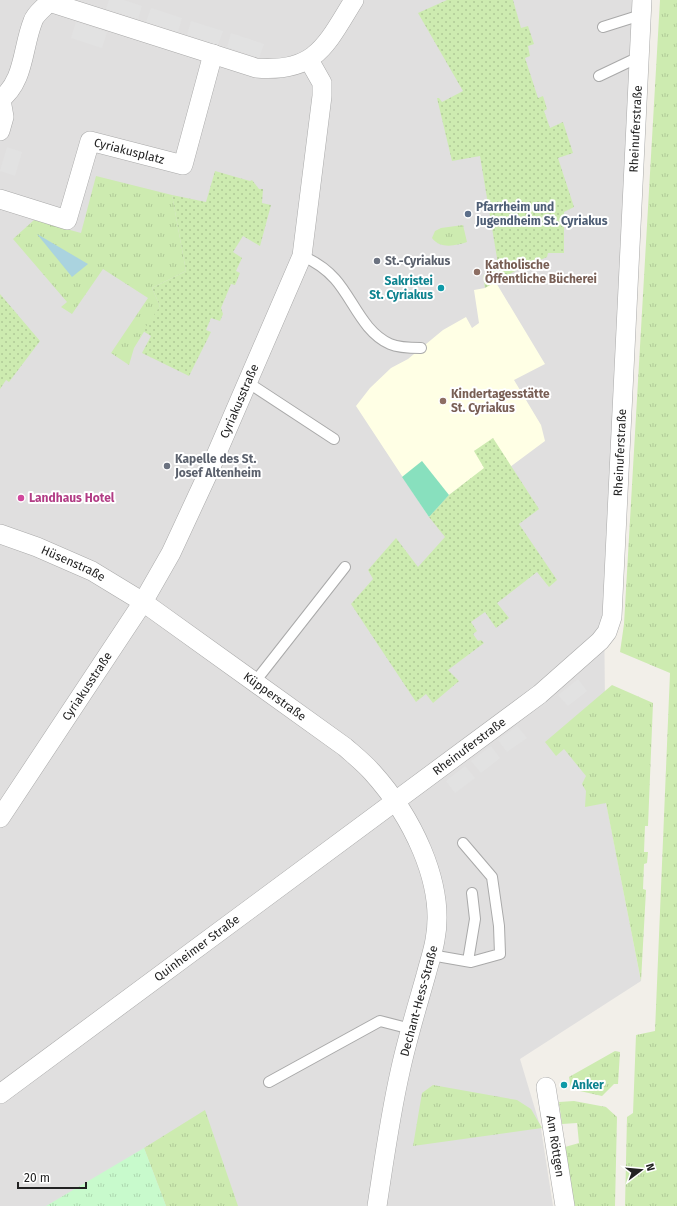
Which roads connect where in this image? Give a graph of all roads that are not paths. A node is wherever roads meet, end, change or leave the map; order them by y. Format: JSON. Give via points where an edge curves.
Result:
{"nodes":[{"id":1,"x":354,"y":0,"type":"edge"},
{"id":2,"x":49,"y":1,"type":"edge"},
{"id":3,"x":642,"y":7,"type":"edge"},
{"id":4,"x":603,"y":27,"type":"dead end"},
{"id":5,"x":212,"y":54,"type":"junction"},
{"id":6,"x":639,"y":56,"type":"junction"},
{"id":7,"x":309,"y":60,"type":"junction"},
{"id":8,"x":599,"y":76,"type":"dead end"},
{"id":9,"x":0,"y":100,"type":"edge"},
{"id":10,"x":0,"y":131,"type":"edge"},
{"id":11,"x":0,"y":199,"type":"edge"},
{"id":12,"x":302,"y":256,"type":"junction"},
{"id":13,"x":421,"y":348,"type":"dead end"},
{"id":14,"x":247,"y":382,"type":"junction"},
{"id":15,"x":334,"y":439,"type":"dead end"},
{"id":16,"x":0,"y":534,"type":"edge"},
{"id":17,"x":345,"y":567,"type":"dead end"},
{"id":18,"x":143,"y":602,"type":"junction"},
{"id":19,"x":254,"y":682,"type":"junction"},
{"id":20,"x":395,"y":803,"type":"junction"},
{"id":21,"x":0,"y":818,"type":"edge"},
{"id":22,"x":463,"y":843,"type":"dead end"},
{"id":23,"x":472,"y":893,"type":"dead end"},
{"id":24,"x":431,"y":955,"type":"junction"},
{"id":25,"x":468,"y":961,"type":"junction"},
{"id":26,"x":411,"y":1029,"type":"junction"},
{"id":27,"x":269,"y":1082,"type":"dead end"},
{"id":28,"x":546,"y":1087,"type":"dead end"},
{"id":29,"x":0,"y":1094,"type":"edge"},
{"id":30,"x":377,"y":1206,"type":"edge"},
{"id":31,"x":565,"y":1206,"type":"edge"}],
"edges":[{"from":1,"to":7,"type":"street","via":[[321,50]]},
{"from":2,"to":5,"type":"street"},
{"from":2,"to":9,"type":"street","via":[[33,19],[18,76],[11,90]]},
{"from":3,"to":4,"type":"lane"},
{"from":3,"to":6,"type":"street","name":"Rheinuferstraße"},
{"from":5,"to":7,"type":"street","via":[[256,68],[277,70]]},
{"from":5,"to":11,"type":"street","name":"Cyriakusplatz","via":[[184,165],[90,141],[67,220]]},
{"from":6,"to":8,"type":"lane"},
{"from":6,"to":20,"type":"street","name":"Rheinuferstraße","via":[[610,625],[600,641],[540,694]]},
{"from":7,"to":12,"type":"street","name":"Cyriakusstraße","via":[[322,83],[322,96]]},
{"from":9,"to":10,"type":"street","via":[[4,117]]},
{"from":12,"to":13,"type":"lane","via":[[314,261],[334,278],[370,329],[390,344],[405,348]]},
{"from":12,"to":14,"type":"street","name":"Cyriakusstraße"},
{"from":14,"to":15,"type":"lane"},
{"from":14,"to":18,"type":"street","name":"Cyriakusstraße","via":[[171,553]]},
{"from":16,"to":18,"type":"street","name":"Hüsenstraße","via":[[37,547],[92,572]]},
{"from":17,"to":19,"type":"lane"},
{"from":18,"to":19,"type":"street","name":"Küpperstraße"},
{"from":18,"to":21,"type":"street","name":"Cyriakusstraße"},
{"from":19,"to":20,"type":"street","name":"Küpperstraße","via":[[345,747],[372,772]]},
{"from":20,"to":24,"type":"street","name":"Dechant-Hess-Straße","via":[[416,838],[428,865],[435,892],[437,916]]},
{"from":20,"to":29,"type":"street","name":"Quinheimer Straße"},
{"from":22,"to":25,"type":"lane","via":[[492,877],[500,946],[500,954]]},
{"from":23,"to":25,"type":"lane","via":[[474,919]]},
{"from":24,"to":25,"type":"lane"},
{"from":24,"to":26,"type":"street","name":"Dechant-Hess-Straße"},
{"from":26,"to":27,"type":"lane","via":[[380,1021]]},
{"from":26,"to":30,"type":"street","name":"Dechant-Hess-Straße","via":[[389,1125]]},
{"from":28,"to":31,"type":"street","name":"Am Röttgen"}]}
